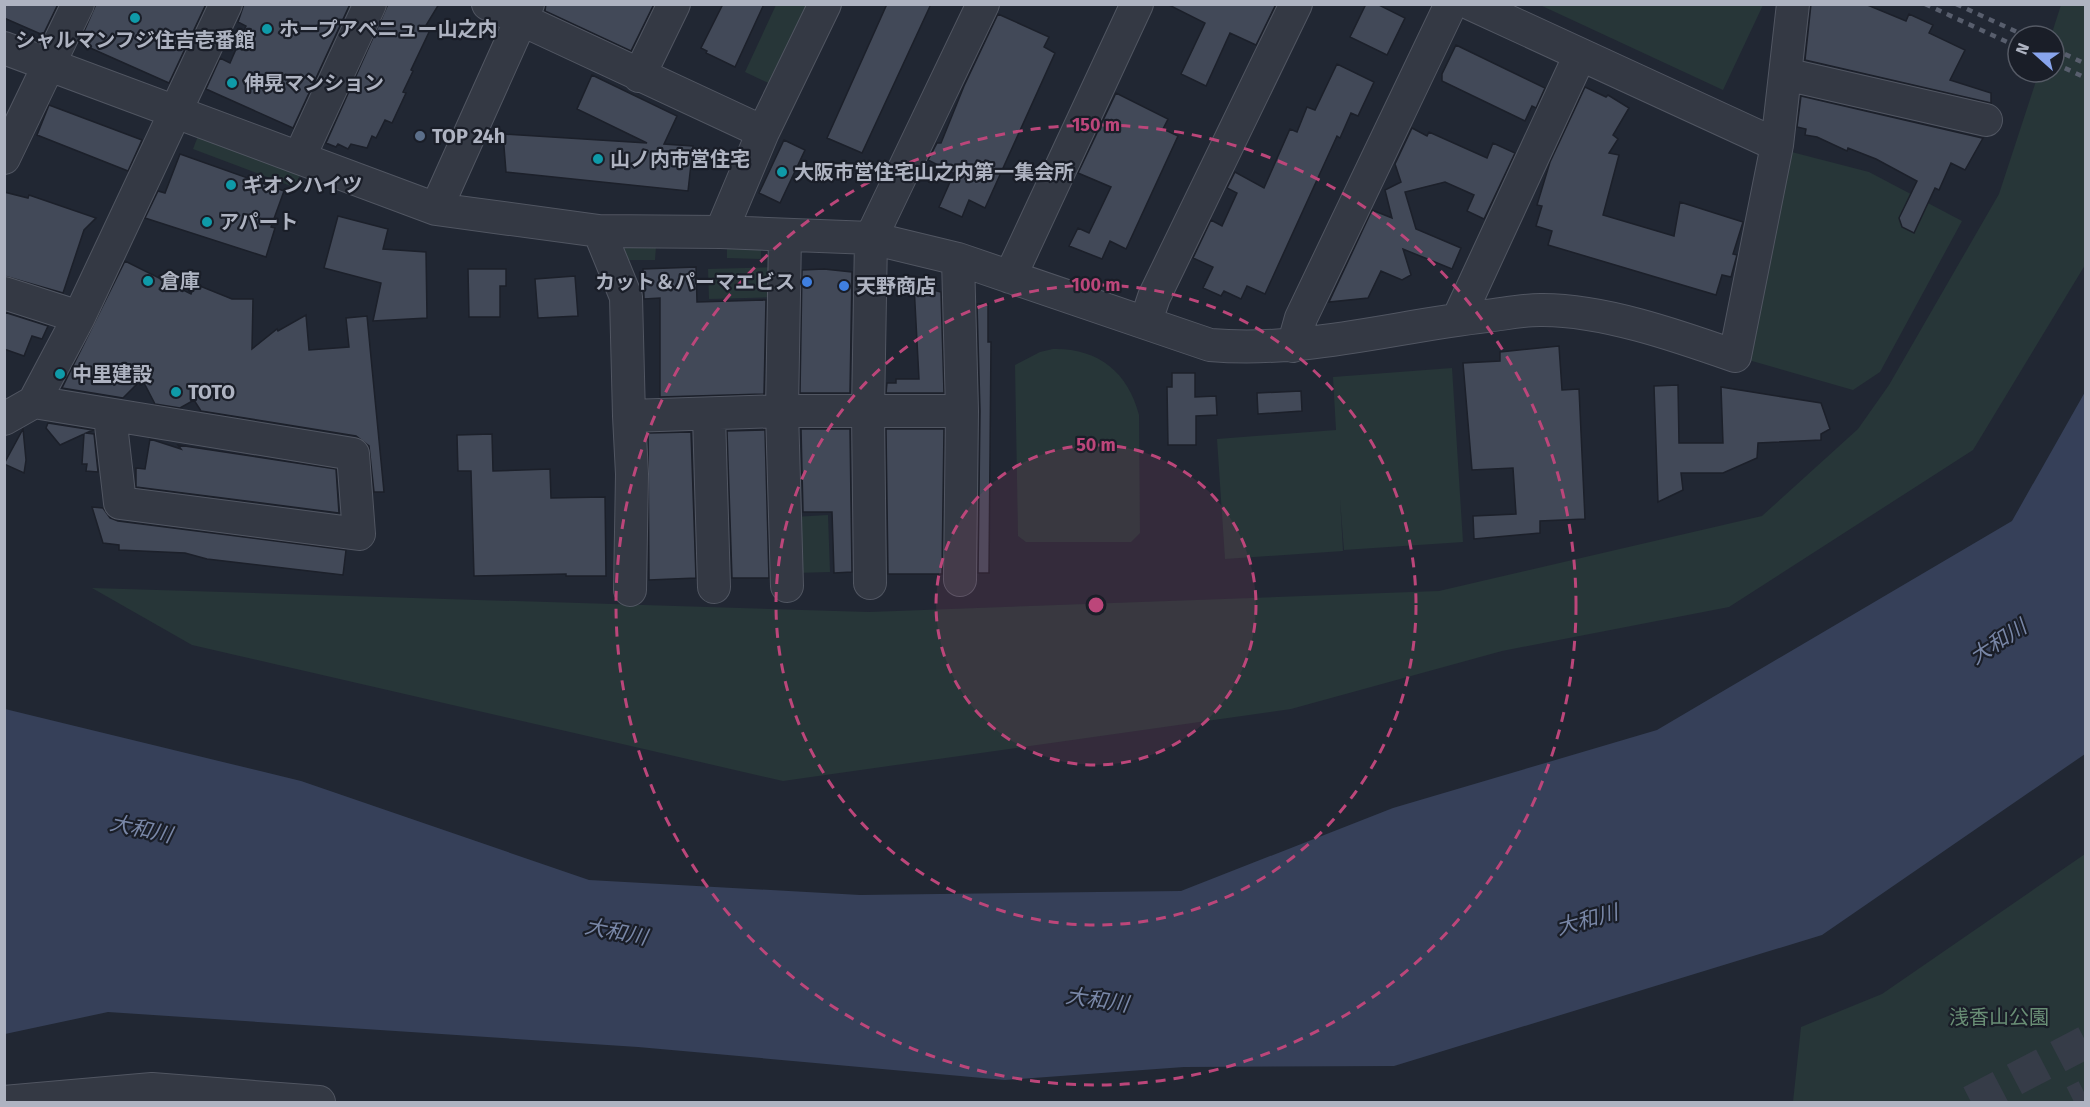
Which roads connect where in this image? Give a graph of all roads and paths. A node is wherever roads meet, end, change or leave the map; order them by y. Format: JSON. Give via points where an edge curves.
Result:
{"nodes":[{"id":1,"x":78,"y":4,"type":"edge"},
{"id":2,"x":226,"y":4,"type":"edge"},
{"id":3,"x":370,"y":4,"type":"edge"},
{"id":4,"x":488,"y":4,"type":"edge"},
{"id":5,"x":674,"y":4,"type":"edge"},
{"id":6,"x":825,"y":4,"type":"edge"},
{"id":7,"x":983,"y":4,"type":"edge"},
{"id":8,"x":1137,"y":4,"type":"edge"},
{"id":9,"x":1296,"y":4,"type":"edge"},
{"id":10,"x":1451,"y":4,"type":"edge"},
{"id":11,"x":1471,"y":4,"type":"edge"},
{"id":12,"x":1793,"y":4,"type":"edge"},
{"id":13,"x":524,"y":12,"type":"edge"},
{"id":14,"x":4,"y":48,"type":"edge"},
{"id":15,"x":1580,"y":55,"type":"junction"},
{"id":16,"x":48,"y":64,"type":"junction"},
{"id":17,"x":1785,"y":74,"type":"junction"},
{"id":18,"x":639,"y":76,"type":"junction"},
{"id":19,"x":177,"y":111,"type":"junction"},
{"id":20,"x":1986,"y":120,"type":"dead end"},
{"id":21,"x":763,"y":132,"type":"junction"},
{"id":22,"x":1777,"y":145,"type":"junction"},
{"id":23,"x":300,"y":156,"type":"junction"},
{"id":24,"x":4,"y":158,"type":"edge"},
{"id":25,"x":436,"y":209,"type":"junction"},
{"id":26,"x":599,"y":231,"type":"junction"},
{"id":27,"x":721,"y":232,"type":"junction"},
{"id":28,"x":785,"y":236,"type":"junction"},
{"id":29,"x":871,"y":238,"type":"junction"},
{"id":30,"x":958,"y":259,"type":"junction"},
{"id":31,"x":1011,"y":277,"type":"junction"},
{"id":32,"x":4,"y":293,"type":"edge"},
{"id":33,"x":79,"y":317,"type":"junction"},
{"id":34,"x":1458,"y":319,"type":"junction"},
{"id":35,"x":1146,"y":321,"type":"junction"},
{"id":36,"x":1293,"y":346,"type":"junction"},
{"id":37,"x":34,"y":402,"type":"junction"},
{"id":38,"x":782,"y":411,"type":"junction"},
{"id":39,"x":962,"y":411,"type":"junction"},
{"id":40,"x":868,"y":412,"type":"junction"},
{"id":41,"x":709,"y":415,"type":"junction"},
{"id":42,"x":110,"y":416,"type":"junction"},
{"id":43,"x":629,"y":416,"type":"junction"},
{"id":44,"x":4,"y":419,"type":"edge"},
{"id":45,"x":960,"y":580,"type":"dead end"},
{"id":46,"x":870,"y":583,"type":"dead end"},
{"id":47,"x":787,"y":586,"type":"dead end"},
{"id":48,"x":714,"y":587,"type":"dead end"},
{"id":49,"x":630,"y":590,"type":"dead end"},
{"id":50,"x":20,"y":1101,"type":"edge"},
{"id":51,"x":319,"y":1102,"type":"edge"}],
"edges":[{"from":1,"to":16,"type":"street"},
{"from":2,"to":19,"type":"street"},
{"from":3,"to":23,"type":"street"},
{"from":4,"to":13,"type":"street"},
{"from":5,"to":18,"type":"street"},
{"from":6,"to":21,"type":"street"},
{"from":7,"to":29,"type":"street"},
{"from":8,"to":31,"type":"street"},
{"from":9,"to":35,"type":"street","via":[[1154,297]]},
{"from":10,"to":36,"type":"street","via":[[1301,318]]},
{"from":11,"to":15,"type":"street"},
{"from":12,"to":17,"type":"street"},
{"from":13,"to":18,"type":"street"},
{"from":13,"to":25,"type":"street"},
{"from":14,"to":16,"type":"street"},
{"from":15,"to":22,"type":"street"},
{"from":15,"to":34,"type":"street"},
{"from":16,"to":19,"type":"street"},
{"from":16,"to":24,"type":"street"},
{"from":17,"to":20,"type":"street"},
{"from":17,"to":22,"type":"street"},
{"from":18,"to":21,"type":"street"},
{"from":19,"to":23,"type":"street"},
{"from":19,"to":33,"type":"street"},
{"from":21,"to":27,"type":"street"},
{"from":22,"to":34,"type":"street","via":[[1735,356],[1584,313],[1540,310]]},
{"from":23,"to":25,"type":"street"},
{"from":25,"to":26,"type":"street"},
{"from":26,"to":27,"type":"street"},
{"from":26,"to":43,"type":"street","via":[[626,297]]},
{"from":27,"to":28,"type":"street"},
{"from":28,"to":29,"type":"street"},
{"from":28,"to":38,"type":"street"},
{"from":29,"to":30,"type":"street"},
{"from":29,"to":40,"type":"street"},
{"from":30,"to":31,"type":"street"},
{"from":30,"to":39,"type":"street"},
{"from":31,"to":35,"type":"street"},
{"from":32,"to":33,"type":"street"},
{"from":33,"to":37,"type":"street"},
{"from":34,"to":36,"type":"street"},
{"from":35,"to":36,"type":"street","via":[[1210,345]]},
{"from":37,"to":42,"type":"street"},
{"from":37,"to":44,"type":"street"},
{"from":38,"to":40,"type":"street"},
{"from":38,"to":41,"type":"street"},
{"from":38,"to":47,"type":"street"},
{"from":39,"to":40,"type":"street"},
{"from":39,"to":45,"type":"street"},
{"from":40,"to":46,"type":"street"},
{"from":41,"to":43,"type":"street"},
{"from":41,"to":48,"type":"street"},
{"from":42,"to":42,"type":"street","via":[[353,454],[359,534],[120,503]]},
{"from":43,"to":49,"type":"street","via":[[633,474]]},
{"from":50,"to":51,"type":"street","via":[[152,1089]]}]}
